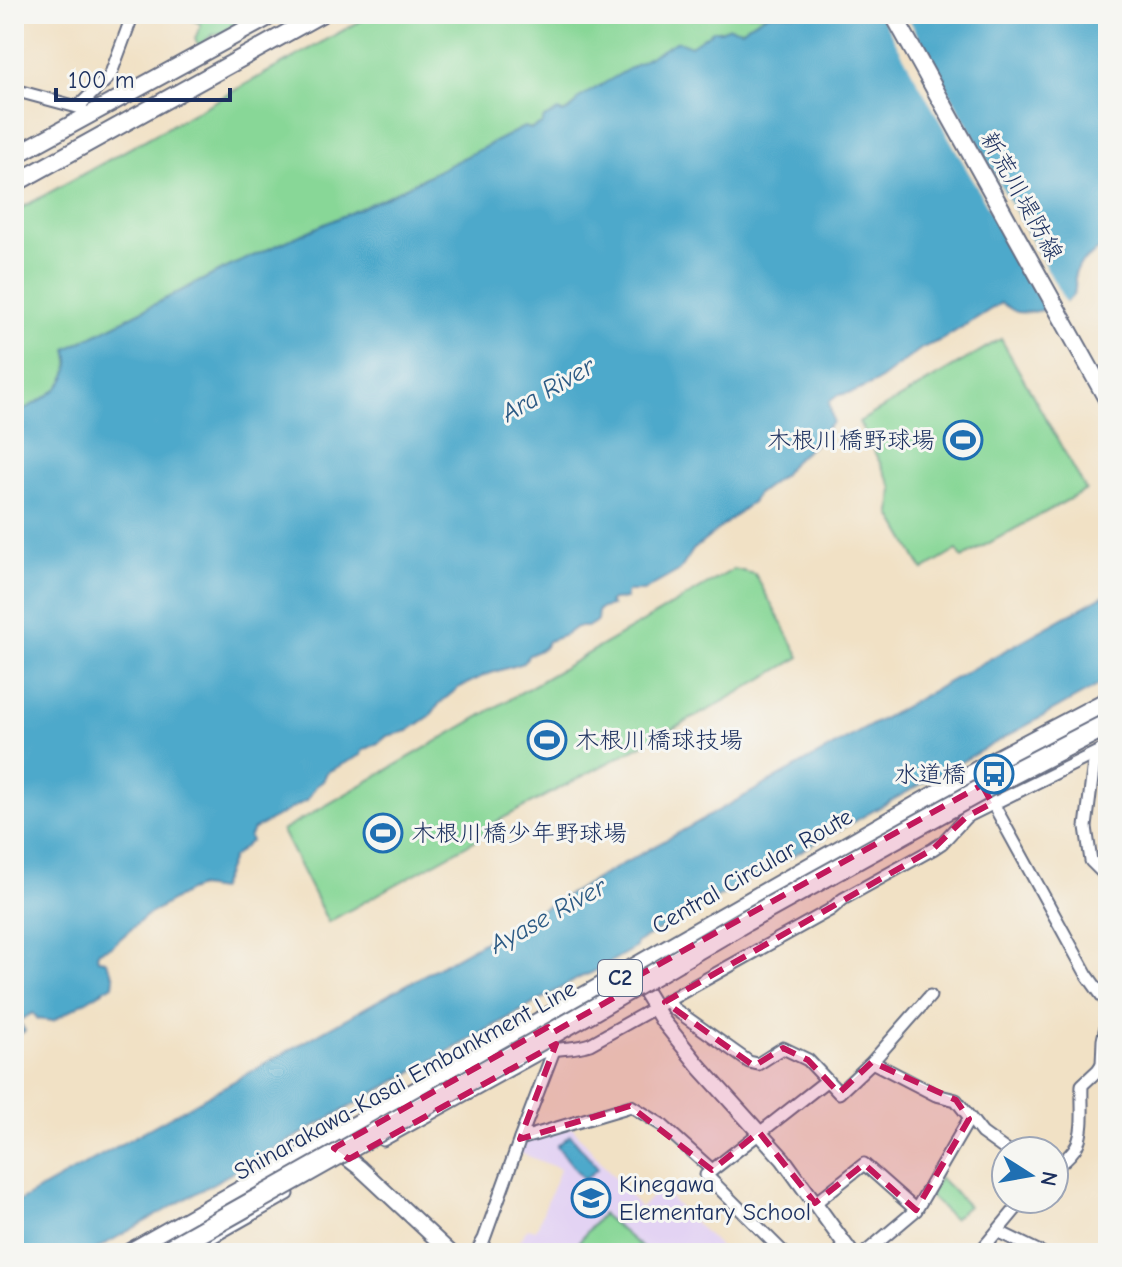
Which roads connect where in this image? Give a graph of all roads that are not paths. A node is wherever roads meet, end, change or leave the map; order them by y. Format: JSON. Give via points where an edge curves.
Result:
{"nodes":[{"id":1,"x":133,"y":14,"type":"edge"},
{"id":2,"x":274,"y":14,"type":"edge"},
{"id":3,"x":321,"y":14,"type":"edge"},
{"id":4,"x":893,"y":14,"type":"edge"},
{"id":5,"x":14,"y":90,"type":"edge"},
{"id":6,"x":83,"y":112,"type":"junction"},
{"id":7,"x":14,"y":156,"type":"edge"},
{"id":8,"x":14,"y":184,"type":"edge"},
{"id":9,"x":1108,"y":401,"type":"edge"},
{"id":10,"x":1108,"y":702,"type":"edge"},
{"id":11,"x":1108,"y":717,"type":"edge"},
{"id":12,"x":1102,"y":728,"type":"edge"},
{"id":13,"x":1108,"y":747,"type":"edge"},
{"id":14,"x":1095,"y":754,"type":"junction"},
{"id":15,"x":988,"y":791,"type":"junction"},
{"id":16,"x":1108,"y":878,"type":"edge"},
{"id":17,"x":636,"y":977,"type":"junction"},
{"id":18,"x":930,"y":996,"type":"dead end"},
{"id":19,"x":668,"y":1000,"type":"junction"},
{"id":20,"x":1108,"y":1004,"type":"edge"},
{"id":21,"x":654,"y":1008,"type":"junction"},
{"id":22,"x":1108,"y":1017,"type":"edge"},
{"id":23,"x":548,"y":1027,"type":"junction"},
{"id":24,"x":559,"y":1050,"type":"junction"},
{"id":25,"x":872,"y":1062,"type":"junction"},
{"id":26,"x":1105,"y":1064,"type":"edge"},
{"id":27,"x":826,"y":1081,"type":"junction"},
{"id":28,"x":969,"y":1119,"type":"junction"},
{"id":29,"x":759,"y":1132,"type":"junction"},
{"id":30,"x":520,"y":1139,"type":"junction"},
{"id":31,"x":990,"y":1139,"type":"edge"},
{"id":32,"x":334,"y":1148,"type":"junction"},
{"id":33,"x":1070,"y":1156,"type":"edge"},
{"id":34,"x":349,"y":1159,"type":"junction"},
{"id":35,"x":712,"y":1170,"type":"junction"},
{"id":36,"x":815,"y":1203,"type":"junction"},
{"id":37,"x":916,"y":1210,"type":"junction"},
{"id":38,"x":1012,"y":1215,"type":"edge"},
{"id":39,"x":999,"y":1232,"type":"junction"},
{"id":40,"x":132,"y":1253,"type":"edge"},
{"id":41,"x":147,"y":1253,"type":"edge"},
{"id":42,"x":163,"y":1253,"type":"edge"},
{"id":43,"x":184,"y":1253,"type":"edge"},
{"id":44,"x":451,"y":1253,"type":"edge"},
{"id":45,"x":476,"y":1253,"type":"edge"},
{"id":46,"x":784,"y":1253,"type":"edge"},
{"id":47,"x":851,"y":1253,"type":"edge"},
{"id":48,"x":865,"y":1253,"type":"edge"},
{"id":49,"x":979,"y":1253,"type":"edge"},
{"id":50,"x":1042,"y":1253,"type":"edge"}],
"edges":[{"from":1,"to":6,"type":"street","via":[[110,76],[80,105]]},
{"from":2,"to":6,"type":"main road"},
{"from":3,"to":8,"type":"main road"},
{"from":4,"to":9,"type":"main road","name":"新荒川堤防線"},
{"from":5,"to":6,"type":"street"},
{"from":6,"to":7,"type":"main road"},
{"from":10,"to":40,"type":"highway","name":"Central Circular Route","number":"C2"},
{"from":11,"to":12,"type":"main road","bridge":true},
{"from":12,"to":15,"type":"highway","name":"Central Circular Route","number":"C2","bridge":true},
{"from":13,"to":14,"type":"street"},
{"from":14,"to":15,"type":"street"},
{"from":14,"to":16,"type":"street","via":[[1086,827],[1091,861]]},
{"from":15,"to":17,"type":"main road","name":"Shinarakawa-Kasai Embankment Line"},
{"from":15,"to":19,"type":"street","via":[[933,849]]},
{"from":15,"to":20,"type":"street","via":[[1087,975]]},
{"from":15,"to":42,"type":"highway","name":"Central Circular Route","number":"C2","bridge":true,"via":[[745,921]]},
{"from":17,"to":21,"type":"street"},
{"from":17,"to":23,"type":"main road","name":"Shinarakawa-Kasai Embankment Line"},
{"from":18,"to":25,"type":"street"},
{"from":19,"to":21,"type":"street"},
{"from":19,"to":27,"type":"street","via":[[749,1062],[758,1064],[783,1048],[808,1060]]},
{"from":21,"to":24,"type":"street","via":[[590,1044]]},
{"from":21,"to":29,"type":"street"},
{"from":22,"to":26,"type":"street"},
{"from":23,"to":24,"type":"street"},
{"from":23,"to":32,"type":"main road","name":"Shinarakawa-Kasai Embankment Line"},
{"from":24,"to":30,"type":"street"},
{"from":24,"to":34,"type":"street","via":[[540,1053]]},
{"from":25,"to":27,"type":"street","via":[[839,1093]]},
{"from":25,"to":28,"type":"street","via":[[956,1100]]},
{"from":26,"to":33,"type":"street","via":[[1082,1085],[1080,1133]]},
{"from":27,"to":29,"type":"street"},
{"from":28,"to":31,"type":"street"},
{"from":28,"to":37,"type":"street"},
{"from":29,"to":35,"type":"street"},
{"from":29,"to":36,"type":"street"},
{"from":30,"to":35,"type":"street","via":[[631,1106],[662,1125]]},
{"from":30,"to":45,"type":"street"},
{"from":32,"to":34,"type":"street"},
{"from":32,"to":41,"type":"main road","name":"Shinarakawa-Kasai Embankment Line"},
{"from":34,"to":43,"type":"street"},
{"from":34,"to":44,"type":"street"},
{"from":35,"to":46,"type":"street","via":[[706,1175]]},
{"from":36,"to":37,"type":"street","via":[[864,1164]]},
{"from":36,"to":47,"type":"street"},
{"from":37,"to":48,"type":"street"},
{"from":38,"to":39,"type":"street"},
{"from":39,"to":49,"type":"street"},
{"from":39,"to":50,"type":"street"}]}
